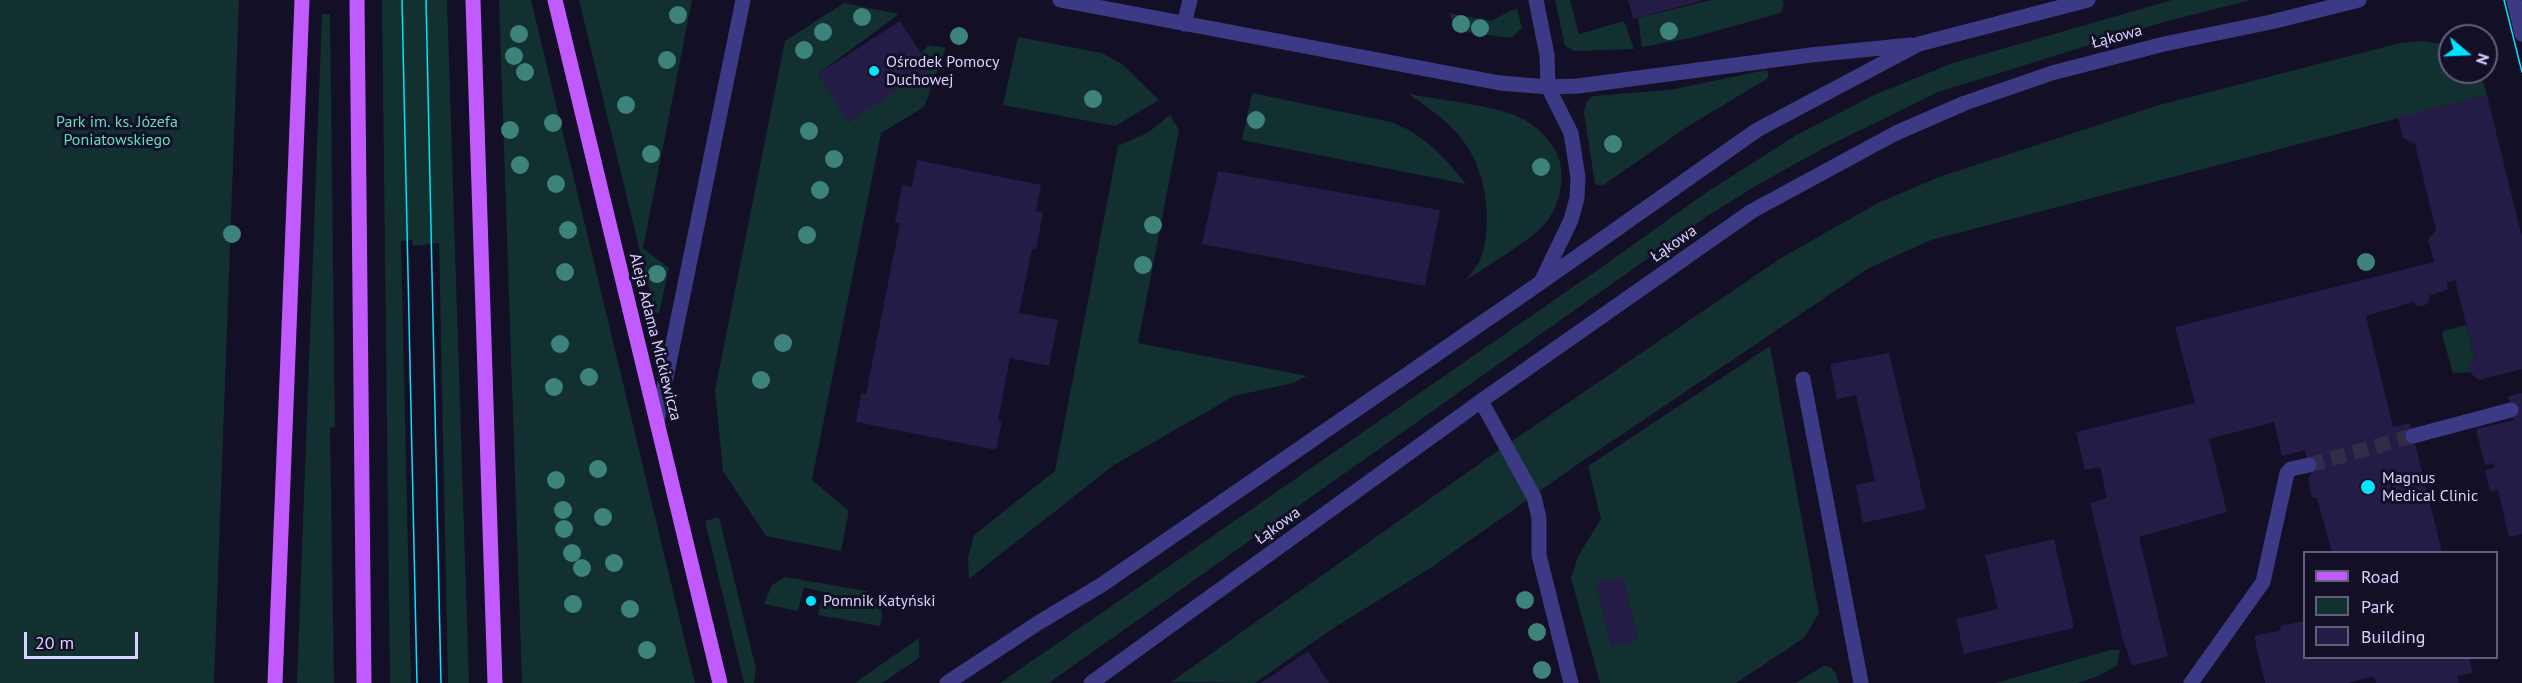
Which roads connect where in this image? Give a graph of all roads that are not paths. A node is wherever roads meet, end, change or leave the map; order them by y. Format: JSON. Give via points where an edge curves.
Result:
{"nodes":[{"id":1,"x":302,"y":0,"type":"edge"},
{"id":2,"x":357,"y":0,"type":"edge"},
{"id":3,"x":473,"y":0,"type":"edge"},
{"id":4,"x":555,"y":0,"type":"edge"},
{"id":5,"x":743,"y":0,"type":"edge"},
{"id":6,"x":1060,"y":0,"type":"edge"},
{"id":7,"x":1190,"y":0,"type":"edge"},
{"id":8,"x":1536,"y":0,"type":"edge"},
{"id":9,"x":2088,"y":0,"type":"edge"},
{"id":10,"x":2359,"y":0,"type":"edge"},
{"id":11,"x":2514,"y":0,"type":"edge"},
{"id":12,"x":1184,"y":24,"type":"junction"},
{"id":13,"x":2522,"y":34,"type":"edge"},
{"id":14,"x":1919,"y":45,"type":"junction"},
{"id":15,"x":1548,"y":87,"type":"junction"},
{"id":16,"x":1540,"y":283,"type":"junction"},
{"id":17,"x":1803,"y":380,"type":"dead end"},
{"id":18,"x":1481,"y":401,"type":"junction"},
{"id":19,"x":2511,"y":410,"type":"dead end"},
{"id":20,"x":657,"y":422,"type":"junction"},
{"id":21,"x":2413,"y":436,"type":"tunnel mouth"},
{"id":22,"x":2309,"y":465,"type":"tunnel mouth"},
{"id":23,"x":275,"y":683,"type":"edge"},
{"id":24,"x":364,"y":683,"type":"edge"},
{"id":25,"x":495,"y":683,"type":"edge"},
{"id":26,"x":720,"y":683,"type":"edge"},
{"id":27,"x":947,"y":683,"type":"edge"},
{"id":28,"x":1091,"y":683,"type":"edge"},
{"id":29,"x":1570,"y":683,"type":"edge"},
{"id":30,"x":1861,"y":683,"type":"edge"},
{"id":31,"x":2191,"y":683,"type":"edge"}],
"edges":[{"from":1,"to":23,"type":"main road"},
{"from":2,"to":24,"type":"main road"},
{"from":3,"to":25,"type":"main road"},
{"from":4,"to":20,"type":"main road","name":"Aleja Adama Mickiewicza"},
{"from":5,"to":20,"type":"street"},
{"from":6,"to":12,"type":"street"},
{"from":7,"to":12,"type":"street"},
{"from":8,"to":15,"type":"street","via":[[1547,55]]},
{"from":9,"to":14,"type":"street"},
{"from":10,"to":18,"type":"street","name":"Łąkowa","via":[[2052,73],[1965,103],[1896,133],[1752,211]]},
{"from":11,"to":13,"type":"street"},
{"from":12,"to":15,"type":"street","via":[[1500,83]]},
{"from":14,"to":15,"type":"street"},
{"from":14,"to":16,"type":"street","via":[[1757,130]]},
{"from":15,"to":16,"type":"street","via":[[1571,133],[1578,177],[1571,220]]},
{"from":16,"to":27,"type":"street","via":[[1103,584]]},
{"from":17,"to":30,"type":"street"},
{"from":18,"to":28,"type":"street","name":"Łąkowa"},
{"from":18,"to":29,"type":"street","via":[[1534,497],[1539,518],[1539,555]]},
{"from":19,"to":21,"type":"street"},
{"from":20,"to":26,"type":"main road","name":"Aleja Adama Mickiewicza"},
{"from":22,"to":31,"type":"street","via":[[2287,473],[2263,582]]}]}
